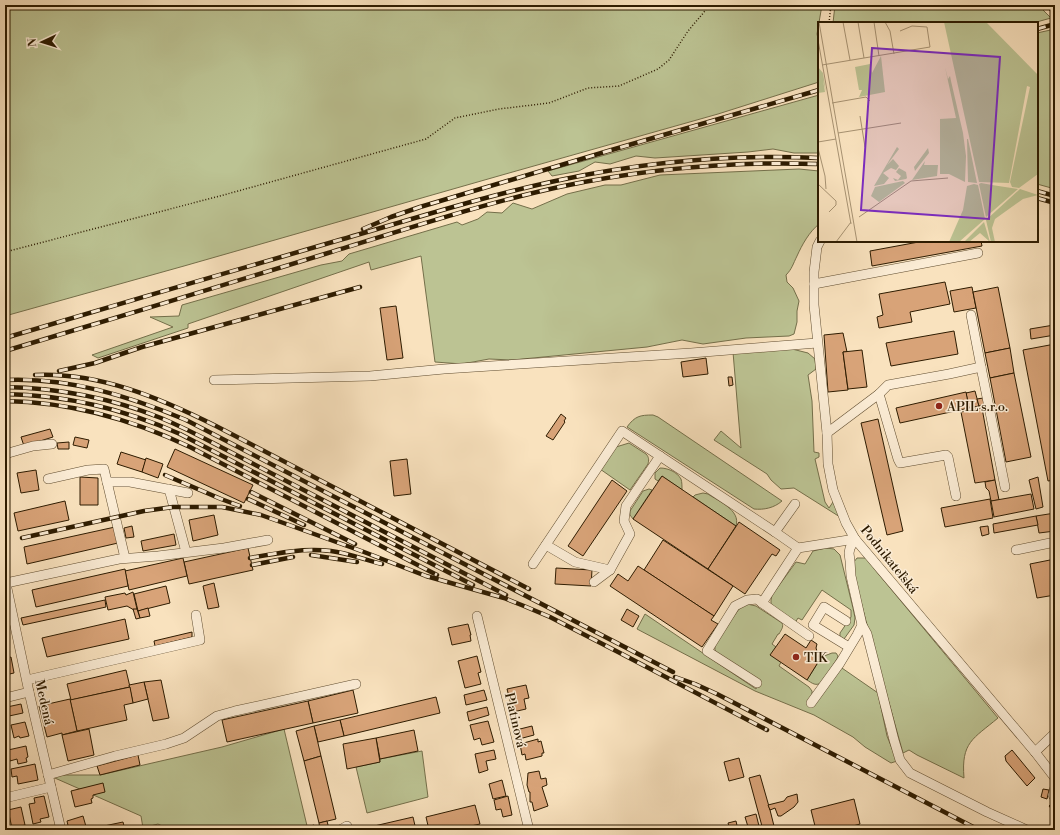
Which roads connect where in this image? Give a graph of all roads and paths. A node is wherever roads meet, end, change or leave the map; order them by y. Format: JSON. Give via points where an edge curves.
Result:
{"nodes":[{"id":1,"x":710,"y":5,"type":"edge"},
{"id":2,"x":831,"y":5,"type":"edge"},
{"id":3,"x":829,"y":22,"type":"edge"},
{"id":4,"x":820,"y":242,"type":"edge"},
{"id":5,"x":5,"y":252,"type":"edge"},
{"id":6,"x":978,"y":254,"type":"dead end"},
{"id":7,"x":814,"y":284,"type":"junction"},
{"id":8,"x":971,"y":315,"type":"dead end"},
{"id":9,"x":817,"y":343,"type":"junction"},
{"id":10,"x":981,"y":367,"type":"junction"},
{"id":11,"x":214,"y":380,"type":"dead end"},
{"id":12,"x":879,"y":394,"type":"junction"},
{"id":13,"x":827,"y":433,"type":"junction"},
{"id":14,"x":52,"y":444,"type":"dead end"},
{"id":15,"x":5,"y":454,"type":"edge"},
{"id":16,"x":660,"y":456,"type":"junction"},
{"id":17,"x":48,"y":479,"type":"dead end"},
{"id":18,"x":107,"y":482,"type":"junction"},
{"id":19,"x":1005,"y":488,"type":"dead end"},
{"id":20,"x":169,"y":489,"type":"junction"},
{"id":21,"x":188,"y":493,"type":"dead end"},
{"id":22,"x":956,"y":496,"type":"dead end"},
{"id":23,"x":795,"y":504,"type":"dead end"},
{"id":24,"x":775,"y":532,"type":"junction"},
{"id":25,"x":854,"y":539,"type":"junction"},
{"id":26,"x":268,"y":540,"type":"dead end"},
{"id":27,"x":1055,"y":542,"type":"edge"},
{"id":28,"x":546,"y":545,"type":"junction"},
{"id":29,"x":798,"y":548,"type":"junction"},
{"id":30,"x":1016,"y":550,"type":"dead end"},
{"id":31,"x":186,"y":552,"type":"junction"},
{"id":32,"x":125,"y":558,"type":"junction"},
{"id":33,"x":533,"y":564,"type":"dead end"},
{"id":34,"x":610,"y":570,"type":"junction"},
{"id":35,"x":5,"y":581,"type":"edge"},
{"id":36,"x":594,"y":582,"type":"dead end"},
{"id":37,"x":762,"y":603,"type":"junction"},
{"id":38,"x":196,"y":615,"type":"dead end"},
{"id":39,"x":477,"y":616,"type":"dead end"},
{"id":40,"x":846,"y":621,"type":"dead end"},
{"id":41,"x":862,"y":625,"type":"junction"},
{"id":42,"x":809,"y":636,"type":"dead end"},
{"id":43,"x":849,"y":647,"type":"junction"},
{"id":44,"x":27,"y":680,"type":"junction"},
{"id":45,"x":756,"y":683,"type":"dead end"},
{"id":46,"x":356,"y":684,"type":"dead end"},
{"id":47,"x":30,"y":692,"type":"junction"},
{"id":48,"x":5,"y":698,"type":"edge"},
{"id":49,"x":811,"y":703,"type":"dead end"},
{"id":50,"x":1055,"y":733,"type":"edge"},
{"id":51,"x":1035,"y":752,"type":"junction"},
{"id":52,"x":48,"y":775,"type":"junction"},
{"id":53,"x":1055,"y":778,"type":"edge"},
{"id":54,"x":1055,"y":787,"type":"edge"},
{"id":55,"x":51,"y":788,"type":"junction"},
{"id":56,"x":5,"y":798,"type":"edge"},
{"id":57,"x":1055,"y":798,"type":"edge"},
{"id":58,"x":61,"y":830,"type":"edge"},
{"id":59,"x":528,"y":830,"type":"edge"},
{"id":60,"x":1027,"y":830,"type":"edge"}],
"edges":[{"from":1,"to":5,"type":"path","via":[[669,60],[658,69],[619,86],[588,88],[549,103],[455,118],[426,139]]},
{"from":2,"to":3,"type":"path"},
{"from":4,"to":7,"type":"street","name":"Podnikateľská"},
{"from":6,"to":7,"type":"street"},
{"from":7,"to":9,"type":"street","name":"Podnikateľská"},
{"from":8,"to":10,"type":"street"},
{"from":9,"to":11,"type":"street","via":[[370,376]]},
{"from":9,"to":13,"type":"street","name":"Podnikateľská"},
{"from":10,"to":12,"type":"street","via":[[888,385]]},
{"from":10,"to":19,"type":"street"},
{"from":12,"to":13,"type":"street"},
{"from":12,"to":22,"type":"street","via":[[900,463],[946,455]]},
{"from":13,"to":25,"type":"street","name":"Podnikateľská","via":[[828,464],[833,490]]},
{"from":14,"to":15,"type":"street"},
{"from":16,"to":24,"type":"street"},
{"from":16,"to":28,"type":"street","via":[[622,431]]},
{"from":16,"to":34,"type":"street","via":[[626,506],[624,522],[630,534]]},
{"from":17,"to":18,"type":"street","via":[[104,469]]},
{"from":18,"to":20,"type":"street","via":[[130,482]]},
{"from":18,"to":32,"type":"street"},
{"from":20,"to":21,"type":"street"},
{"from":20,"to":31,"type":"street"},
{"from":23,"to":24,"type":"street"},
{"from":24,"to":29,"type":"street"},
{"from":25,"to":29,"type":"street"},
{"from":25,"to":41,"type":"street","via":[[849,553],[851,576]]},
{"from":25,"to":51,"type":"street","name":"Podnikateľská"},
{"from":26,"to":31,"type":"street"},
{"from":27,"to":30,"type":"street"},
{"from":28,"to":33,"type":"street"},
{"from":28,"to":34,"type":"street","via":[[575,562]]},
{"from":29,"to":37,"type":"street"},
{"from":31,"to":32,"type":"street"},
{"from":32,"to":35,"type":"street"},
{"from":34,"to":36,"type":"street"},
{"from":35,"to":44,"type":"street","name":"Medená"},
{"from":37,"to":42,"type":"street"},
{"from":37,"to":45,"type":"street","via":[[757,599],[747,600],[735,606],[707,651]]},
{"from":38,"to":44,"type":"street","via":[[200,640]]},
{"from":39,"to":59,"type":"street","name":"Platinová"},
{"from":40,"to":43,"type":"street","via":[[824,607],[813,625]]},
{"from":41,"to":43,"type":"street"},
{"from":41,"to":60,"type":"street","via":[[867,634],[898,754],[910,773]]},
{"from":43,"to":49,"type":"street"},
{"from":44,"to":47,"type":"street","name":"Medená"},
{"from":46,"to":52,"type":"street","via":[[218,716],[184,738]]},
{"from":47,"to":48,"type":"street"},
{"from":47,"to":52,"type":"street","name":"Medená"},
{"from":50,"to":51,"type":"street"},
{"from":51,"to":53,"type":"street","name":"Podnikateľská"},
{"from":52,"to":55,"type":"street","name":"Medená"},
{"from":54,"to":57,"type":"street"},
{"from":55,"to":56,"type":"street"},
{"from":55,"to":58,"type":"street","name":"Medená"}]}
